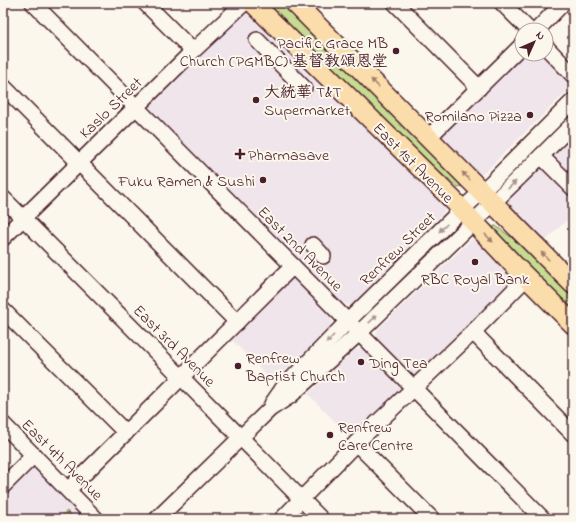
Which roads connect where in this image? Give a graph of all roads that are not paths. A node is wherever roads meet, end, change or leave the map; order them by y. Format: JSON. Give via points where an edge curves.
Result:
{"nodes":[{"id":1,"x":33,"y":3,"type":"edge"},
{"id":2,"x":145,"y":3,"type":"edge"},
{"id":3,"x":244,"y":3,"type":"edge"},
{"id":4,"x":253,"y":3,"type":"edge"},
{"id":5,"x":295,"y":3,"type":"edge"},
{"id":6,"x":395,"y":3,"type":"edge"},
{"id":7,"x":502,"y":3,"type":"edge"},
{"id":8,"x":563,"y":3,"type":"edge"},
{"id":9,"x":521,"y":22,"type":"edge"},
{"id":10,"x":545,"y":22,"type":"edge"},
{"id":11,"x":257,"y":40,"type":"dead end"},
{"id":12,"x":193,"y":51,"type":"junction"},
{"id":13,"x":514,"y":53,"type":"edge"},
{"id":14,"x":554,"y":55,"type":"edge"},
{"id":15,"x":573,"y":75,"type":"edge"},
{"id":16,"x":3,"y":86,"type":"edge"},
{"id":17,"x":304,"y":88,"type":"dead end"},
{"id":18,"x":479,"y":88,"type":"junction"},
{"id":19,"x":573,"y":101,"type":"edge"},
{"id":20,"x":136,"y":107,"type":"junction"},
{"id":21,"x":573,"y":124,"type":"edge"},
{"id":22,"x":429,"y":138,"type":"junction"},
{"id":23,"x":542,"y":156,"type":"junction"},
{"id":24,"x":79,"y":162,"type":"junction"},
{"id":25,"x":573,"y":188,"type":"edge"},
{"id":26,"x":3,"y":198,"type":"edge"},
{"id":27,"x":487,"y":198,"type":"junction"},
{"id":28,"x":468,"y":216,"type":"junction"},
{"id":29,"x":23,"y":218,"type":"junction"},
{"id":30,"x":3,"y":238,"type":"edge"},
{"id":31,"x":313,"y":246,"type":"dead end"},
{"id":32,"x":324,"y":256,"type":"dead end"},
{"id":33,"x":293,"y":266,"type":"junction"},
{"id":34,"x":527,"y":277,"type":"junction"},
{"id":35,"x":573,"y":284,"type":"edge"},
{"id":36,"x":3,"y":310,"type":"edge"},
{"id":37,"x":348,"y":321,"type":"junction"},
{"id":38,"x":237,"y":322,"type":"junction"},
{"id":39,"x":573,"y":324,"type":"edge"},
{"id":40,"x":473,"y":332,"type":"junction"},
{"id":41,"x":359,"y":333,"type":"junction"},
{"id":42,"x":181,"y":377,"type":"junction"},
{"id":43,"x":414,"y":388,"type":"junction"},
{"id":44,"x":270,"y":409,"type":"junction"},
{"id":45,"x":3,"y":424,"type":"edge"},
{"id":46,"x":126,"y":433,"type":"junction"},
{"id":47,"x":573,"y":434,"type":"edge"},
{"id":48,"x":240,"y":437,"type":"junction"},
{"id":49,"x":356,"y":443,"type":"junction"},
{"id":50,"x":34,"y":455,"type":"junction"},
{"id":51,"x":3,"y":486,"type":"edge"},
{"id":52,"x":68,"y":490,"type":"junction"},
{"id":53,"x":302,"y":500,"type":"junction"},
{"id":54,"x":96,"y":519,"type":"edge"},
{"id":55,"x":157,"y":519,"type":"edge"},
{"id":56,"x":282,"y":519,"type":"edge"},
{"id":57,"x":321,"y":519,"type":"edge"},
{"id":58,"x":432,"y":519,"type":"edge"},
{"id":59,"x":543,"y":519,"type":"edge"}],
"edges":[{"from":1,"to":20,"type":"street","name":"East 2nd Avenue"},
{"from":2,"to":12,"type":"street"},
{"from":3,"to":12,"type":"street","name":"Kaslo Street"},
{"from":4,"to":28,"type":"main road","name":"East 1st Avenue"},
{"from":22,"to":5,"type":"main road","name":"East 1st Avenue","one_way":true},
{"from":6,"to":18,"type":"street"},
{"from":7,"to":9,"type":"street"},
{"from":8,"to":10,"type":"street"},
{"from":11,"to":17,"type":"street"},
{"from":12,"to":20,"type":"street","name":"Kaslo Street"},
{"from":13,"to":18,"type":"street"},
{"from":14,"to":15,"type":"street"},
{"from":16,"to":24,"type":"street"},
{"from":18,"to":22,"type":"street"},
{"from":19,"to":27,"type":"street","name":"Renfrew Street"},
{"from":20,"to":24,"type":"street","name":"Kaslo Street"},
{"from":20,"to":33,"type":"street","name":"East 2nd Avenue"},
{"from":21,"to":23,"type":"street","name":"Renfrew Street"},
{"from":27,"to":22,"type":"main road","name":"East 1st Avenue","one_way":true},
{"from":23,"to":25,"type":"street"},
{"from":27,"to":23,"type":"street","name":"Renfrew Street","one_way":true},
{"from":24,"to":29,"type":"street","name":"Kaslo Street"},
{"from":24,"to":38,"type":"street"},
{"from":26,"to":29,"type":"street","name":"East 3rd Avenue"},
{"from":27,"to":28,"type":"street","name":"Renfrew Street"},
{"from":35,"to":27,"type":"main road","name":"East 1st Avenue","one_way":true},
{"from":28,"to":34,"type":"main road","name":"East 1st Avenue","one_way":true},
{"from":28,"to":37,"type":"street","name":"Renfrew Street","one_way":true},
{"from":41,"to":28,"type":"street","name":"Renfrew Street","one_way":true},
{"from":29,"to":30,"type":"street","name":"Kaslo Street"},
{"from":29,"to":42,"type":"street","name":"East 3rd Avenue"},
{"from":31,"to":32,"type":"street"},
{"from":33,"to":37,"type":"street","name":"East 2nd Avenue"},
{"from":33,"to":38,"type":"street"},
{"from":34,"to":39,"type":"main road","name":"East 1st Avenue"},
{"from":34,"to":40,"type":"street"},
{"from":36,"to":46,"type":"street"},
{"from":37,"to":41,"type":"street","name":"East 2nd Avenue"},
{"from":37,"to":44,"type":"street","name":"Renfrew Street","one_way":true,"via":[[283,388]]},
{"from":38,"to":42,"type":"street"},
{"from":40,"to":43,"type":"street"},
{"from":40,"to":47,"type":"street"},
{"from":41,"to":43,"type":"street","name":"East 2nd Avenue"},
{"from":41,"to":44,"type":"street","name":"Renfrew Street","via":[[290,396]]},
{"from":42,"to":46,"type":"street"},
{"from":42,"to":48,"type":"street","name":"East 3rd Avenue"},
{"from":43,"to":49,"type":"street"},
{"from":43,"to":59,"type":"street","name":"East 2nd Avenue"},
{"from":44,"to":48,"type":"street","name":"Renfrew Street"},
{"from":45,"to":50,"type":"street","name":"East 4th Avenue"},
{"from":46,"to":52,"type":"street"},
{"from":48,"to":53,"type":"street","name":"East 3rd Avenue"},
{"from":48,"to":55,"type":"street","name":"Renfrew Street"},
{"from":49,"to":53,"type":"street"},
{"from":49,"to":58,"type":"street"},
{"from":50,"to":51,"type":"street"},
{"from":50,"to":52,"type":"street","name":"East 4th Avenue"},
{"from":52,"to":54,"type":"street","name":"East 4th Avenue"},
{"from":53,"to":56,"type":"street"},
{"from":53,"to":57,"type":"street","name":"East 3rd Avenue"}]}
